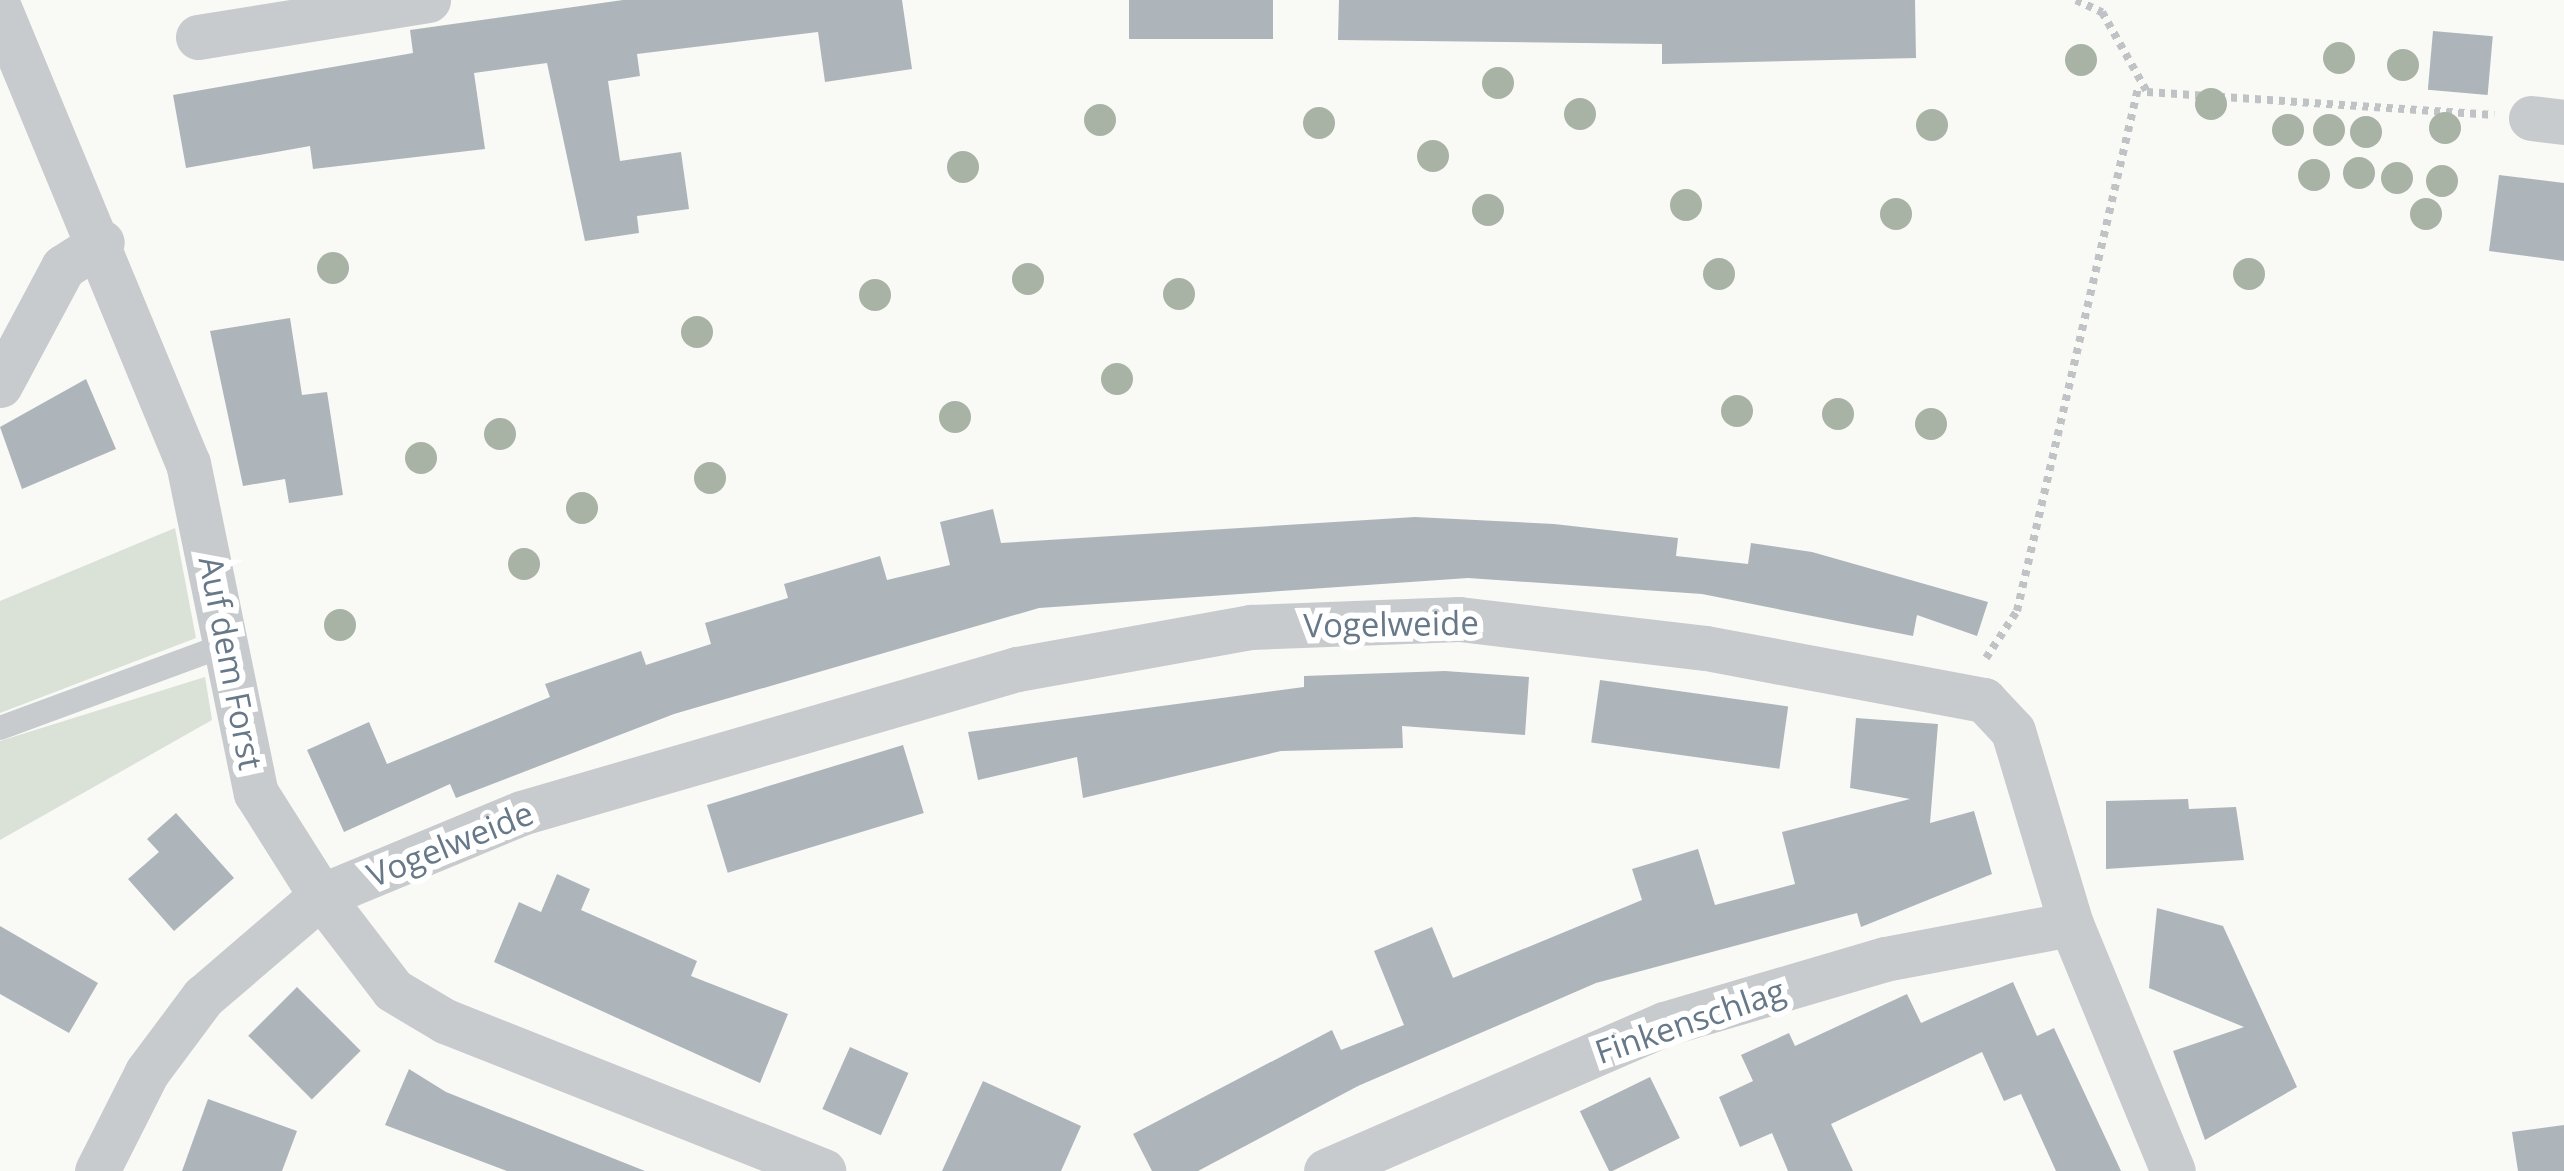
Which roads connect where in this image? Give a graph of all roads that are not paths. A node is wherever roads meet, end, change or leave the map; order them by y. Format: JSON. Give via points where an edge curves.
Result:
{"nodes":[{"id":1,"x":428,"y":0,"type":"edge"},
{"id":2,"x":0,"y":10,"type":"edge"},
{"id":3,"x":198,"y":37,"type":"dead end"},
{"id":4,"x":102,"y":242,"type":"junction"},
{"id":5,"x":0,"y":385,"type":"edge"},
{"id":6,"x":228,"y":644,"type":"junction"},
{"id":7,"x":0,"y":728,"type":"edge"},
{"id":8,"x":321,"y":896,"type":"junction"},
{"id":9,"x":2071,"y":924,"type":"junction"},
{"id":10,"x":1335,"y":1170,"type":"edge"},
{"id":11,"x":98,"y":1171,"type":"edge"},
{"id":12,"x":823,"y":1171,"type":"edge"},
{"id":13,"x":2173,"y":1171,"type":"edge"}],
"edges":[{"from":1,"to":3,"type":"street"},
{"from":2,"to":4,"type":"street","name":"Auf dem Forst"},
{"from":4,"to":5,"type":"street","via":[[63,267]]},
{"from":4,"to":6,"type":"street","name":"Auf dem Forst","via":[[188,463]]},
{"from":6,"to":7,"type":"lane"},
{"from":6,"to":8,"type":"street","name":"Auf dem Forst","via":[[256,793]]},
{"from":8,"to":9,"type":"street","name":"Vogelweide","via":[[521,813],[784,729],[1017,669],[1251,627],[1460,619],[1962,694],[2013,731]]},
{"from":8,"to":11,"type":"street","name":"Vogelweide","via":[[203,998],[147,1072]]},
{"from":8,"to":12,"type":"street","name":"Auf dem Forst","via":[[393,989],[445,1021]]},
{"from":9,"to":10,"type":"street","name":"Finkenschlag","via":[[1885,959],[1664,1024]]},
{"from":9,"to":13,"type":"street","name":"Vogelweide"}]}
